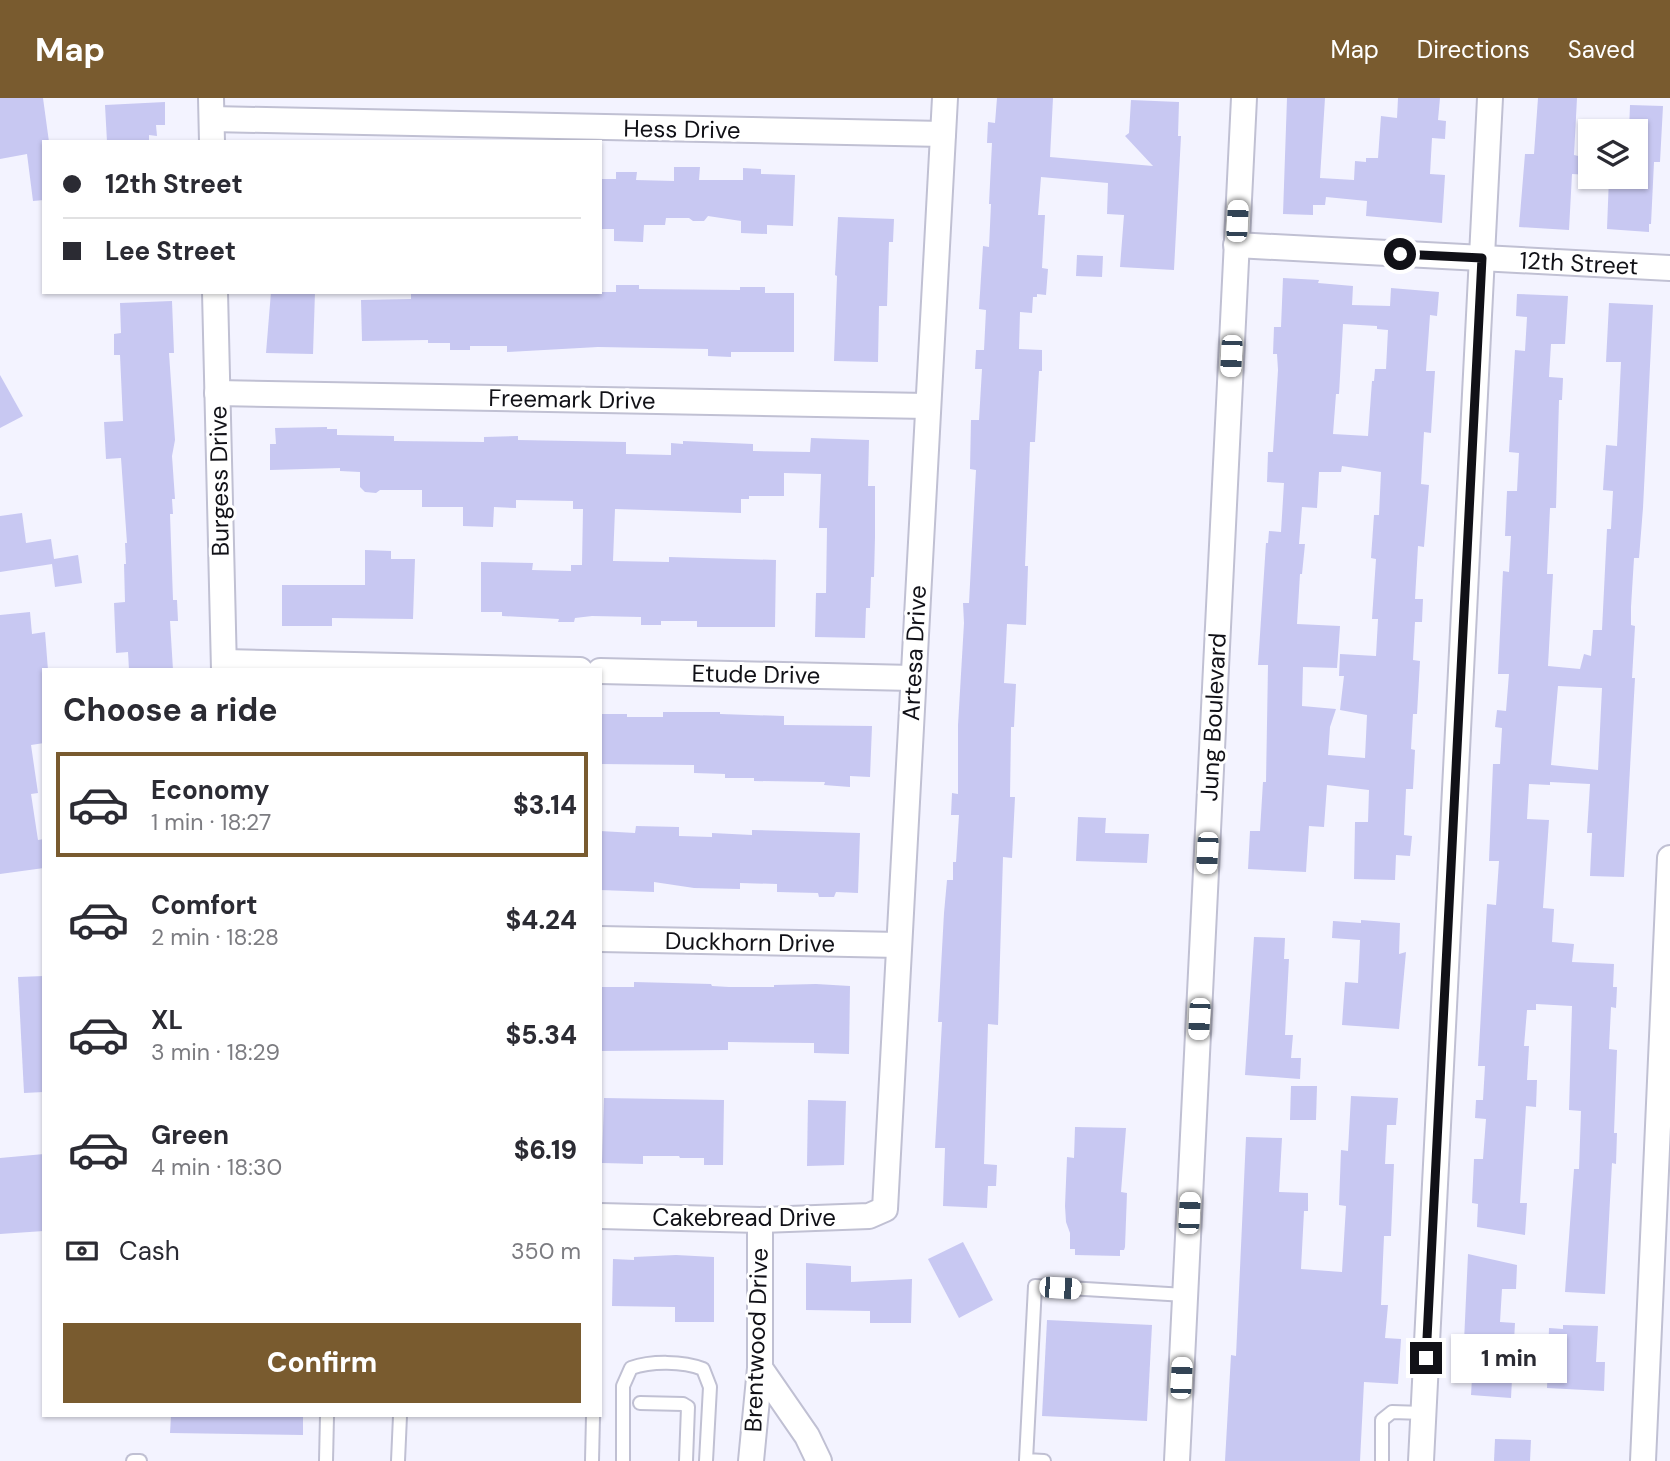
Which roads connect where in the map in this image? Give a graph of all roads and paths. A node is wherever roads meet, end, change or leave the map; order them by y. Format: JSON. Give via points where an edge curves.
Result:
{"nodes":[{"id":1,"x":945,"y":98,"type":"edge"},
{"id":2,"x":1244,"y":98,"type":"edge"},
{"id":3,"x":1490,"y":98,"type":"edge"},
{"id":4,"x":212,"y":119,"type":"edge"},
{"id":5,"x":943,"y":134,"type":"junction"},
{"id":6,"x":1236,"y":245,"type":"junction"},
{"id":7,"x":1482,"y":258,"type":"junction"},
{"id":8,"x":1670,"y":268,"type":"edge"},
{"id":9,"x":215,"y":294,"type":"edge"},
{"id":10,"x":217,"y":393,"type":"junction"},
{"id":11,"x":927,"y":406,"type":"junction"},
{"id":12,"x":224,"y":666,"type":"edge"},
{"id":13,"x":402,"y":668,"type":"edge"},
{"id":14,"x":602,"y":671,"type":"edge"},
{"id":15,"x":913,"y":678,"type":"junction"},
{"id":16,"x":1670,"y":858,"type":"edge"},
{"id":17,"x":602,"y":939,"type":"edge"},
{"id":18,"x":899,"y":945,"type":"junction"},
{"id":19,"x":885,"y":1209,"type":"joint"},
{"id":20,"x":602,"y":1216,"type":"edge"},
{"id":21,"x":760,"y":1220,"type":"junction"},
{"id":22,"x":1185,"y":1296,"type":"junction"},
{"id":23,"x":760,"y":1368,"type":"junction"},
{"id":24,"x":640,"y":1403,"type":"dead end"},
{"id":25,"x":1424,"y":1413,"type":"junction"},
{"id":26,"x":327,"y":1417,"type":"edge"},
{"id":27,"x":400,"y":1417,"type":"edge"},
{"id":28,"x":593,"y":1417,"type":"edge"},
{"id":29,"x":133,"y":1461,"type":"edge"},
{"id":30,"x":140,"y":1461,"type":"edge"},
{"id":31,"x":326,"y":1461,"type":"edge"},
{"id":32,"x":398,"y":1461,"type":"edge"},
{"id":33,"x":592,"y":1461,"type":"edge"},
{"id":34,"x":622,"y":1461,"type":"edge"},
{"id":35,"x":686,"y":1461,"type":"edge"},
{"id":36,"x":706,"y":1461,"type":"edge"},
{"id":37,"x":751,"y":1461,"type":"edge"},
{"id":38,"x":819,"y":1461,"type":"edge"},
{"id":39,"x":1044,"y":1461,"type":"edge"},
{"id":40,"x":1177,"y":1461,"type":"edge"},
{"id":41,"x":1382,"y":1461,"type":"edge"},
{"id":42,"x":1421,"y":1461,"type":"edge"},
{"id":43,"x":1643,"y":1461,"type":"edge"}],
"edges":[{"from":1,"to":5,"type":"street","name":"Artesa Drive"},
{"from":2,"to":6,"type":"street","name":"Jung Boulevard"},
{"from":3,"to":7,"type":"street"},
{"from":4,"to":5,"type":"street","name":"Hess Drive"},
{"from":5,"to":11,"type":"street","name":"Artesa Drive"},
{"from":6,"to":7,"type":"street","name":"12th Street"},
{"from":6,"to":22,"type":"street","name":"Jung Boulevard"},
{"from":7,"to":8,"type":"street","name":"12th Street"},
{"from":7,"to":25,"type":"street"},
{"from":9,"to":10,"type":"street","name":"Burgess Drive"},
{"from":10,"to":11,"type":"street","name":"Freemark Drive"},
{"from":10,"to":12,"type":"street","name":"Burgess Drive"},
{"from":11,"to":15,"type":"street","name":"Artesa Drive"},
{"from":12,"to":13,"type":"street"},
{"from":14,"to":15,"type":"street","name":"Etude Drive"},
{"from":15,"to":18,"type":"street","name":"Artesa Drive"},
{"from":16,"to":43,"type":"street"},
{"from":17,"to":18,"type":"street","name":"Duckhorn Drive"},
{"from":18,"to":19,"type":"street","name":"Artesa Drive"},
{"from":19,"to":21,"type":"street","name":"Cakebread Drive","via":[[869,1216]]},
{"from":20,"to":21,"type":"street","name":"Cakebread Drive"},
{"from":21,"to":23,"type":"street","name":"Brentwood Drive"},
{"from":22,"to":39,"type":"lane","via":[[1035,1286],[1026,1460]]},
{"from":22,"to":40,"type":"street","name":"Jung Boulevard"},
{"from":23,"to":37,"type":"street","name":"Brentwood Drive"},
{"from":23,"to":38,"type":"street"},
{"from":24,"to":35,"type":"lane","via":[[688,1407]]},
{"from":25,"to":41,"type":"lane","via":[[1392,1412],[1382,1420]]},
{"from":25,"to":42,"type":"street"},
{"from":26,"to":31,"type":"lane"},
{"from":27,"to":32,"type":"lane"},
{"from":28,"to":33,"type":"lane"},
{"from":29,"to":30,"type":"lane"},
{"from":34,"to":36,"type":"lane","via":[[622,1386],[631,1368],[642,1364],[703,1368],[710,1387]]}]}
